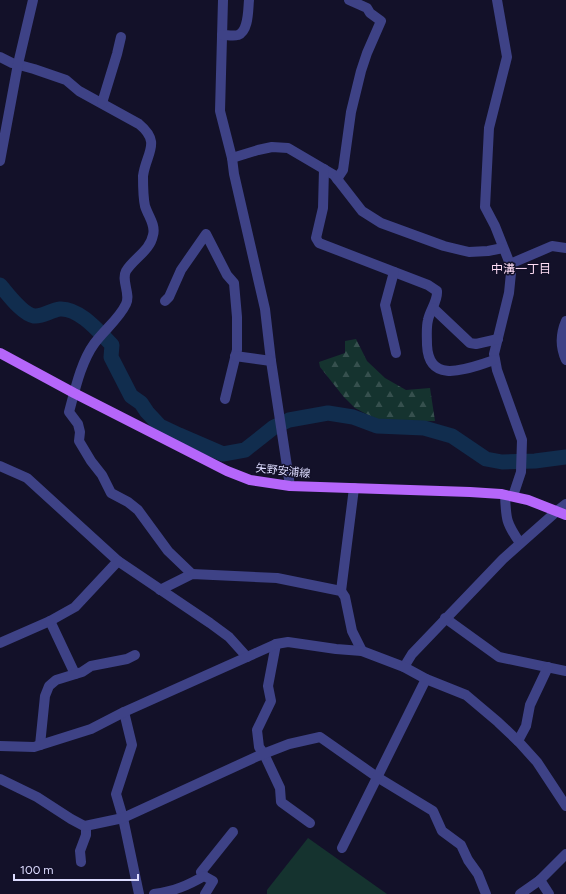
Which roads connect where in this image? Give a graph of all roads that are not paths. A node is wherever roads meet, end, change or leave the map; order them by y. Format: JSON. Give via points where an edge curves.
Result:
{"nodes":[{"id":1,"x":33,"y":0,"type":"edge"},
{"id":2,"x":223,"y":0,"type":"edge"},
{"id":3,"x":249,"y":0,"type":"edge"},
{"id":4,"x":349,"y":0,"type":"edge"},
{"id":5,"x":497,"y":0,"type":"edge"},
{"id":6,"x":222,"y":35,"type":"junction"},
{"id":7,"x":121,"y":37,"type":"dead end"},
{"id":8,"x":0,"y":57,"type":"edge"},
{"id":9,"x":18,"y":64,"type":"junction"},
{"id":10,"x":102,"y":103,"type":"junction"},
{"id":11,"x":232,"y":158,"type":"junction"},
{"id":12,"x":0,"y":161,"type":"edge"},
{"id":13,"x":324,"y":169,"type":"junction"},
{"id":14,"x":337,"y":179,"type":"junction"},
{"id":15,"x":503,"y":248,"type":"junction"},
{"id":16,"x":566,"y":248,"type":"edge"},
{"id":17,"x":510,"y":264,"type":"junction"},
{"id":18,"x":394,"y":272,"type":"junction"},
{"id":19,"x":165,"y":301,"type":"dead end"},
{"id":20,"x":433,"y":308,"type":"junction"},
{"id":21,"x":566,"y":321,"type":"edge"},
{"id":22,"x":498,"y":339,"type":"junction"},
{"id":23,"x":0,"y":353,"type":"edge"},
{"id":24,"x":396,"y":353,"type":"dead end"},
{"id":25,"x":235,"y":356,"type":"junction"},
{"id":26,"x":495,"y":360,"type":"junction"},
{"id":27,"x":566,"y":360,"type":"edge"},
{"id":28,"x":271,"y":361,"type":"junction"},
{"id":29,"x":74,"y":393,"type":"junction"},
{"id":30,"x":225,"y":399,"type":"dead end"},
{"id":31,"x":0,"y":466,"type":"edge"},
{"id":32,"x":290,"y":486,"type":"junction"},
{"id":33,"x":354,"y":488,"type":"junction"},
{"id":34,"x":509,"y":496,"type":"junction"},
{"id":35,"x":566,"y":504,"type":"edge"},
{"id":36,"x":562,"y":513,"type":"edge"},
{"id":37,"x":520,"y":543,"type":"junction"},
{"id":38,"x":118,"y":561,"type":"junction"},
{"id":39,"x":192,"y":574,"type":"junction"},
{"id":40,"x":160,"y":590,"type":"junction"},
{"id":41,"x":341,"y":591,"type":"junction"},
{"id":42,"x":445,"y":618,"type":"junction"},
{"id":43,"x":50,"y":621,"type":"junction"},
{"id":44,"x":0,"y":643,"type":"edge"},
{"id":45,"x":276,"y":644,"type":"junction"},
{"id":46,"x":362,"y":651,"type":"junction"},
{"id":47,"x":135,"y":655,"type":"dead end"},
{"id":48,"x":247,"y":657,"type":"junction"},
{"id":49,"x":404,"y":667,"type":"junction"},
{"id":50,"x":548,"y":667,"type":"junction"},
{"id":51,"x":566,"y":670,"type":"edge"},
{"id":52,"x":75,"y":674,"type":"junction"},
{"id":53,"x":426,"y":679,"type":"junction"},
{"id":54,"x":124,"y":712,"type":"junction"},
{"id":55,"x":518,"y":741,"type":"junction"},
{"id":56,"x":40,"y":745,"type":"junction"},
{"id":57,"x":0,"y":746,"type":"edge"},
{"id":58,"x":264,"y":754,"type":"junction"},
{"id":59,"x":377,"y":777,"type":"junction"},
{"id":60,"x":0,"y":779,"type":"edge"},
{"id":61,"x":566,"y":806,"type":"edge"},
{"id":62,"x":122,"y":818,"type":"junction"},
{"id":63,"x":310,"y":823,"type":"dead end"},
{"id":64,"x":85,"y":826,"type":"junction"},
{"id":65,"x":233,"y":832,"type":"dead end"},
{"id":66,"x":342,"y":848,"type":"dead end"},
{"id":67,"x":566,"y":854,"type":"edge"},
{"id":68,"x":82,"y":862,"type":"dead end"},
{"id":69,"x":204,"y":876,"type":"junction"},
{"id":70,"x":540,"y":880,"type":"junction"},
{"id":71,"x":139,"y":894,"type":"edge"},
{"id":72,"x":154,"y":894,"type":"edge"},
{"id":73,"x":205,"y":894,"type":"edge"},
{"id":74,"x":486,"y":894,"type":"edge"},
{"id":75,"x":520,"y":894,"type":"edge"},
{"id":76,"x":549,"y":894,"type":"edge"}],
"edges":[{"from":1,"to":9,"type":"street"},
{"from":2,"to":6,"type":"street"},
{"from":3,"to":6,"type":"street","via":[[245,28],[237,35]]},
{"from":4,"to":14,"type":"street","via":[[367,8],[381,21],[361,71],[351,112],[343,170]]},
{"from":5,"to":15,"type":"street","via":[[507,57],[489,128],[485,208]]},
{"from":6,"to":11,"type":"street","via":[[220,111]]},
{"from":7,"to":10,"type":"street"},
{"from":8,"to":9,"type":"street"},
{"from":9,"to":10,"type":"street","via":[[66,80],[79,91]]},
{"from":9,"to":12,"type":"street"},
{"from":10,"to":29,"type":"street","via":[[139,124],[151,140],[152,145],[143,176],[146,207],[154,233],[149,245],[126,272],[124,279],[128,302],[94,344],[82,368]]},
{"from":11,"to":13,"type":"street","via":[[258,150],[288,148]]},
{"from":11,"to":28,"type":"street","via":[[265,309]]},
{"from":13,"to":14,"type":"street"},
{"from":13,"to":18,"type":"street","via":[[323,208],[316,238],[319,243]]},
{"from":14,"to":15,"type":"street","via":[[362,211],[381,223],[444,246],[469,252]]},
{"from":15,"to":17,"type":"street"},
{"from":16,"to":17,"type":"street","via":[[552,246]]},
{"from":17,"to":22,"type":"street","via":[[509,293]]},
{"from":18,"to":20,"type":"street","via":[[437,291]]},
{"from":18,"to":24,"type":"street","via":[[385,305]]},
{"from":19,"to":25,"type":"street","via":[[170,297],[182,270],[206,234],[227,275],[234,283],[237,318]]},
{"from":20,"to":22,"type":"street","via":[[470,343]]},
{"from":20,"to":26,"type":"street","via":[[426,333],[427,355],[432,364],[446,372]]},
{"from":21,"to":27,"type":"street","via":[[562,330],[561,346]]},
{"from":22,"to":26,"type":"street"},
{"from":23,"to":29,"type":"main road","name":"矢野安浦線"},
{"from":25,"to":28,"type":"street"},
{"from":25,"to":30,"type":"street"},
{"from":26,"to":34,"type":"street","via":[[522,440],[521,472]]},
{"from":28,"to":32,"type":"street"},
{"from":29,"to":32,"type":"main road","name":"矢野安浦線","via":[[228,471],[250,480]]},
{"from":29,"to":39,"type":"street","via":[[69,412],[78,424],[79,441],[111,493],[138,510],[168,551]]},
{"from":31,"to":38,"type":"street","via":[[27,478]]},
{"from":32,"to":33,"type":"main road","name":"矢野安浦線"},
{"from":33,"to":34,"type":"main road","name":"矢野安浦線"},
{"from":33,"to":41,"type":"street"},
{"from":34,"to":36,"type":"main road","name":"矢野安浦線"},
{"from":34,"to":37,"type":"street","via":[[507,519]]},
{"from":35,"to":36,"type":"street"},
{"from":36,"to":37,"type":"street"},
{"from":37,"to":42,"type":"street"},
{"from":38,"to":40,"type":"street"},
{"from":38,"to":43,"type":"street","via":[[76,607]]},
{"from":39,"to":40,"type":"street"},
{"from":39,"to":41,"type":"street","via":[[277,578]]},
{"from":40,"to":48,"type":"street","via":[[229,637]]},
{"from":41,"to":46,"type":"street","via":[[345,597],[352,631]]},
{"from":42,"to":49,"type":"street","via":[[412,654]]},
{"from":42,"to":50,"type":"street","via":[[499,657]]},
{"from":43,"to":44,"type":"street"},
{"from":43,"to":52,"type":"street"},
{"from":45,"to":46,"type":"street","via":[[288,642]]},
{"from":45,"to":48,"type":"street"},
{"from":45,"to":58,"type":"street","via":[[268,686],[271,701],[257,730],[259,746]]},
{"from":46,"to":49,"type":"street"},
{"from":47,"to":52,"type":"street","via":[[91,666]]},
{"from":48,"to":54,"type":"street"},
{"from":49,"to":53,"type":"street"},
{"from":50,"to":51,"type":"street"},
{"from":50,"to":55,"type":"street","via":[[530,705],[526,726]]},
{"from":52,"to":56,"type":"street","via":[[56,680],[49,686],[45,696]]},
{"from":53,"to":55,"type":"street","via":[[466,696]]},
{"from":53,"to":59,"type":"street"},
{"from":54,"to":56,"type":"street","via":[[91,729]]},
{"from":54,"to":62,"type":"street","via":[[132,745],[116,794]]},
{"from":55,"to":61,"type":"street","via":[[536,762]]},
{"from":56,"to":57,"type":"street"},
{"from":58,"to":59,"type":"street","via":[[289,744],[320,737]]},
{"from":58,"to":62,"type":"street"},
{"from":58,"to":63,"type":"street","via":[[280,788],[281,802]]},
{"from":59,"to":66,"type":"street"},
{"from":59,"to":74,"type":"street","via":[[433,811],[442,831],[461,845]]},
{"from":60,"to":64,"type":"street","via":[[37,797]]},
{"from":62,"to":64,"type":"street"},
{"from":62,"to":71,"type":"street"},
{"from":64,"to":68,"type":"street","via":[[87,830],[80,851]]},
{"from":65,"to":69,"type":"street","via":[[201,872]]},
{"from":67,"to":70,"type":"street"},
{"from":69,"to":72,"type":"street","via":[[182,888]]},
{"from":69,"to":73,"type":"street","via":[[213,881]]},
{"from":70,"to":75,"type":"street"},
{"from":70,"to":76,"type":"street"}]}
